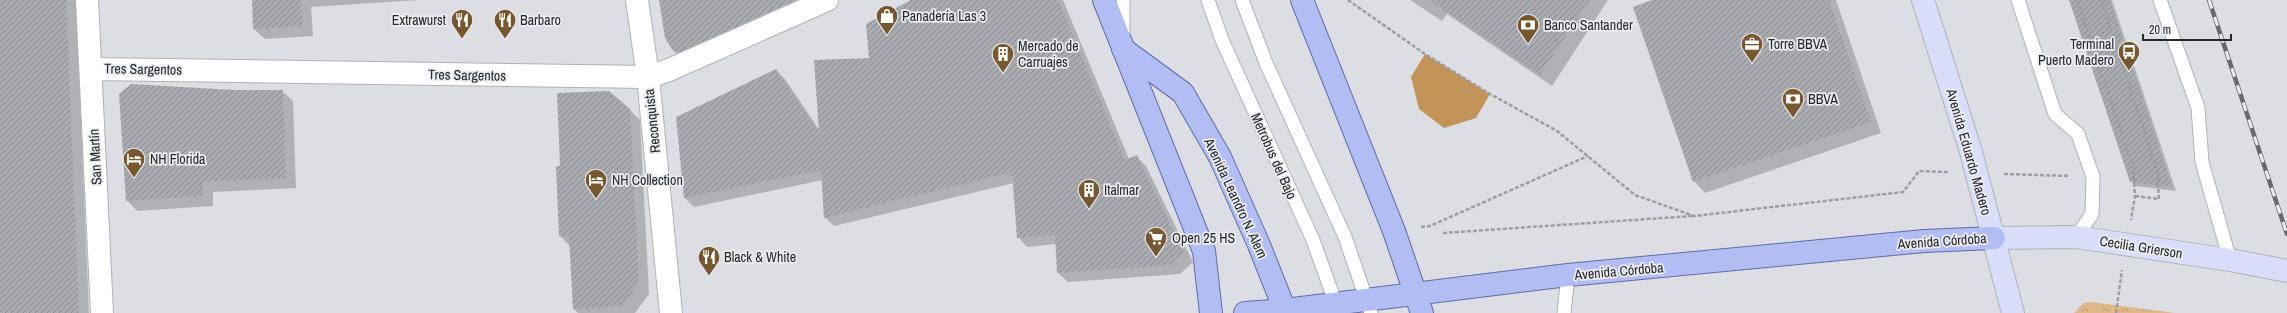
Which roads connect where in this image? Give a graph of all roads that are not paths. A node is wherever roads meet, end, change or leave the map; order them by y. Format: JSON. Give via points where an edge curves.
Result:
{"nodes":[{"id":1,"x":88,"y":0,"type":"edge"},
{"id":2,"x":637,"y":0,"type":"edge"},
{"id":3,"x":827,"y":0,"type":"edge"},
{"id":4,"x":1104,"y":0,"type":"edge"},
{"id":5,"x":1124,"y":0,"type":"edge"},
{"id":6,"x":1208,"y":0,"type":"edge"},
{"id":7,"x":1242,"y":0,"type":"edge"},
{"id":8,"x":1302,"y":0,"type":"edge"},
{"id":9,"x":1923,"y":0,"type":"edge"},
{"id":10,"x":2018,"y":0,"type":"edge"},
{"id":11,"x":2160,"y":0,"type":"edge"},
{"id":12,"x":1123,"y":49,"type":"junction"},
{"id":13,"x":91,"y":69,"type":"junction"},
{"id":14,"x":648,"y":77,"type":"junction"},
{"id":15,"x":2076,"y":237,"type":"junction"},
{"id":16,"x":1994,"y":238,"type":"junction"},
{"id":17,"x":2230,"y":260,"type":"junction"},
{"id":18,"x":2287,"y":271,"type":"edge"},
{"id":19,"x":1568,"y":275,"type":"junction"},
{"id":20,"x":1419,"y":303,"type":"edge"},
{"id":21,"x":1369,"y":306,"type":"edge"},
{"id":22,"x":1338,"y":308,"type":"edge"},
{"id":23,"x":2012,"y":311,"type":"edge"},
{"id":24,"x":1285,"y":312,"type":"edge"},
{"id":25,"x":102,"y":313,"type":"edge"},
{"id":26,"x":671,"y":313,"type":"edge"},
{"id":27,"x":1211,"y":313,"type":"edge"},
{"id":28,"x":1245,"y":313,"type":"edge"},
{"id":29,"x":1564,"y":313,"type":"edge"}],
"edges":[{"from":1,"to":13,"type":"street","name":"San Martín"},
{"from":2,"to":14,"type":"street","name":"Reconquista"},
{"from":3,"to":14,"type":"street","name":"Tres Sargentos"},
{"from":4,"to":12,"type":"main road"},
{"from":5,"to":12,"type":"lane"},
{"from":6,"to":22,"type":"lane","name":"Metrobus del Bajo","via":[[1222,40],[1313,240]]},
{"from":7,"to":21,"type":"lane","via":[[1266,63],[1345,237]]},
{"from":8,"to":20,"type":"main road","via":[[1394,231]]},
{"from":9,"to":16,"type":"main road","name":"Avenida Eduardo Madero","via":[[1977,173]]},
{"from":10,"to":15,"type":"lane","via":[[2055,114],[2078,134],[2093,177],[2092,214]]},
{"from":11,"to":17,"type":"lane","via":[[2198,108],[2202,162]]},
{"from":12,"to":24,"type":"main road","name":"Avenida Leandro N. Alem","via":[[1183,93],[1220,157]]},
{"from":12,"to":27,"type":"main road","via":[[1204,251]]},
{"from":13,"to":14,"type":"street","name":"Tres Sargentos"},
{"from":13,"to":25,"type":"street","name":"San Martín"},
{"from":14,"to":26,"type":"street","name":"Reconquista"},
{"from":15,"to":16,"type":"main road","name":"Cecilia Grierson"},
{"from":15,"to":17,"type":"main road","name":"Cecilia Grierson"},
{"from":16,"to":19,"type":"main road","name":"Avenida Córdoba","via":[[1916,242]]},
{"from":16,"to":23,"type":"main road","name":"Avenida Eduardo Madero"},
{"from":17,"to":18,"type":"main road","name":"Cecilia Grierson"},
{"from":19,"to":20,"type":"main road","name":"Avenida Córdoba"},
{"from":19,"to":29,"type":"lane"},
{"from":20,"to":21,"type":"main road","name":"Avenida Córdoba"},
{"from":21,"to":22,"type":"main road","name":"Avenida Córdoba"},
{"from":22,"to":24,"type":"main road","name":"Avenida Córdoba"},
{"from":24,"to":28,"type":"main road","name":"Avenida Córdoba"}]}
